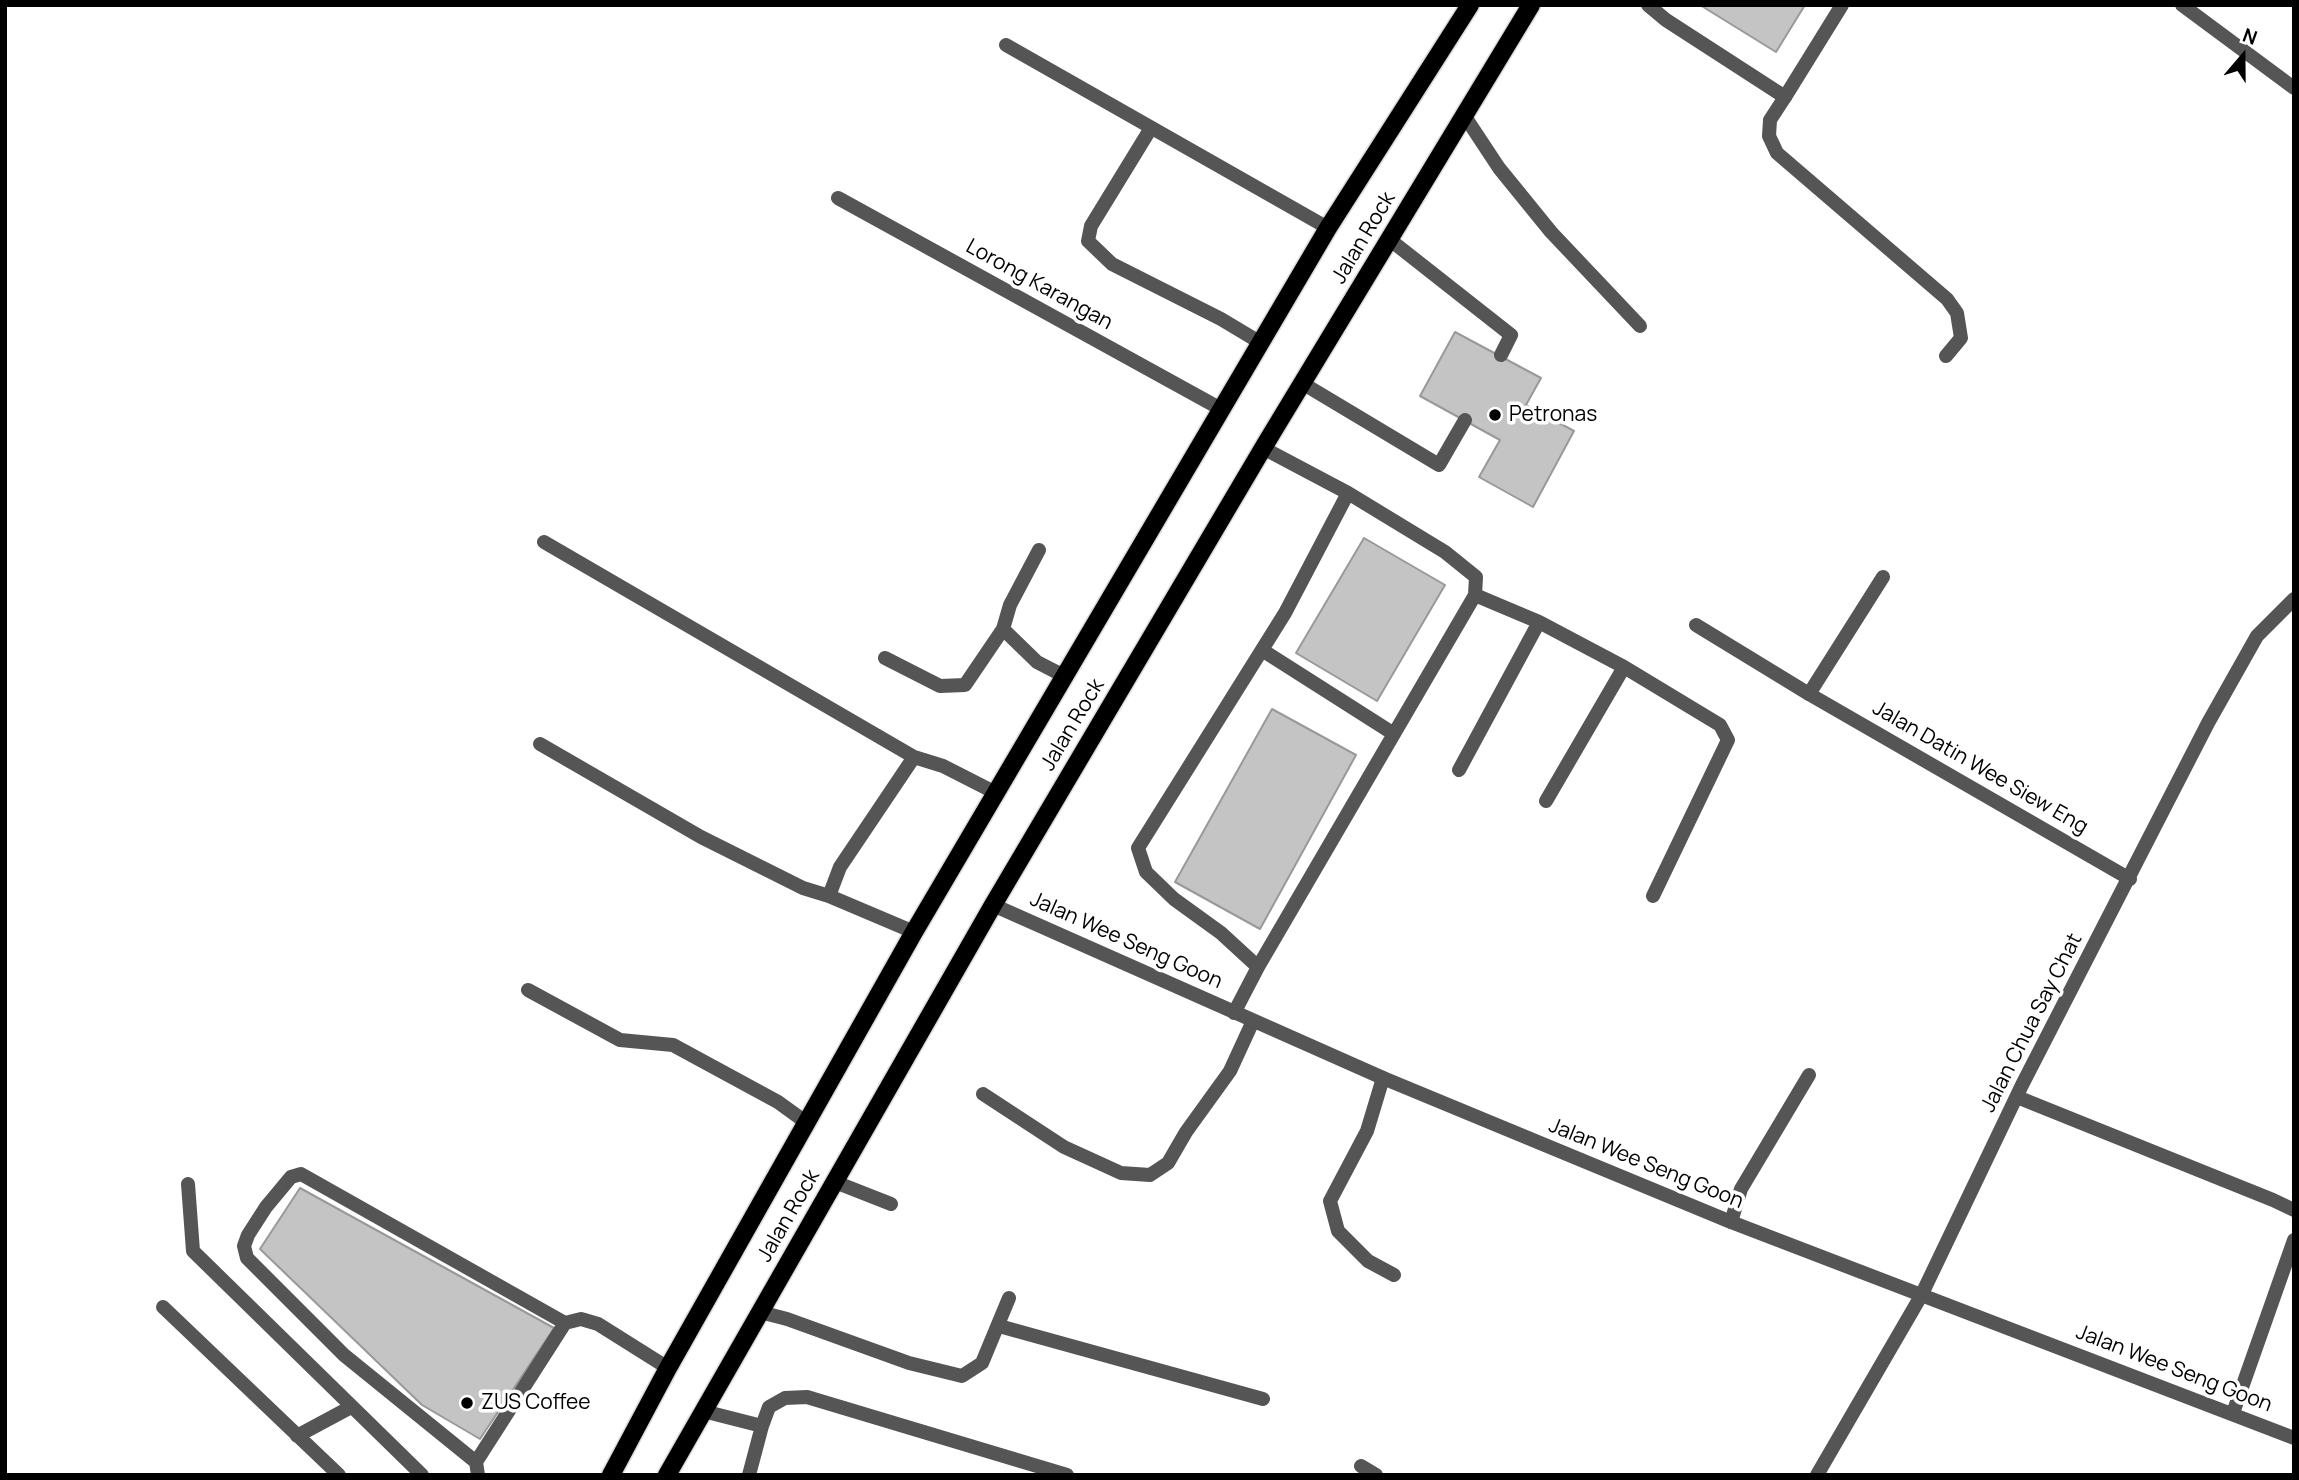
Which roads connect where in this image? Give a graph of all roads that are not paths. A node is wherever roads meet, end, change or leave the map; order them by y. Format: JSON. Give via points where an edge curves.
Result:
{"nodes":[{"id":1,"x":1470,"y":5,"type":"edge"},
{"id":2,"x":1531,"y":5,"type":"edge"},
{"id":3,"x":1648,"y":5,"type":"edge"},
{"id":4,"x":1842,"y":5,"type":"edge"},
{"id":5,"x":2182,"y":5,"type":"edge"},
{"id":6,"x":1006,"y":45,"type":"dead end"},
{"id":7,"x":2294,"y":88,"type":"edge"},
{"id":8,"x":1785,"y":97,"type":"junction"},
{"id":9,"x":1464,"y":115,"type":"junction"},
{"id":10,"x":1151,"y":128,"type":"junction"},
{"id":11,"x":838,"y":198,"type":"dead end"},
{"id":12,"x":1328,"y":228,"type":"junction"},
{"id":13,"x":1390,"y":239,"type":"junction"},
{"id":14,"x":1640,"y":326,"type":"dead end"},
{"id":15,"x":1261,"y":343,"type":"junction"},
{"id":16,"x":1501,"y":355,"type":"dead end"},
{"id":17,"x":1946,"y":356,"type":"dead end"},
{"id":18,"x":1302,"y":383,"type":"junction"},
{"id":19,"x":1221,"y":408,"type":"junction"},
{"id":20,"x":1465,"y":420,"type":"dead end"},
{"id":21,"x":1263,"y":448,"type":"junction"},
{"id":22,"x":1348,"y":493,"type":"junction"},
{"id":23,"x":544,"y":542,"type":"dead end"},
{"id":24,"x":1039,"y":550,"type":"dead end"},
{"id":25,"x":1883,"y":577,"type":"dead end"},
{"id":26,"x":1475,"y":595,"type":"junction"},
{"id":27,"x":2294,"y":598,"type":"edge"},
{"id":28,"x":1539,"y":622,"type":"junction"},
{"id":29,"x":1696,"y":625,"type":"dead end"},
{"id":30,"x":1003,"y":629,"type":"junction"},
{"id":31,"x":1262,"y":650,"type":"junction"},
{"id":32,"x":885,"y":658,"type":"dead end"},
{"id":33,"x":1624,"y":667,"type":"junction"},
{"id":34,"x":1066,"y":677,"type":"junction"},
{"id":35,"x":1809,"y":694,"type":"junction"},
{"id":36,"x":1394,"y":734,"type":"junction"},
{"id":37,"x":540,"y":744,"type":"dead end"},
{"id":38,"x":914,"y":757,"type":"junction"},
{"id":39,"x":1459,"y":769,"type":"dead end"},
{"id":40,"x":996,"y":793,"type":"junction"},
{"id":41,"x":1546,"y":801,"type":"dead end"},
{"id":42,"x":2130,"y":879,"type":"junction"},
{"id":43,"x":829,"y":896,"type":"junction"},
{"id":44,"x":1653,"y":897,"type":"dead end"},
{"id":45,"x":993,"y":905,"type":"junction"},
{"id":46,"x":914,"y":932,"type":"junction"},
{"id":47,"x":1258,"y":967,"type":"junction"},
{"id":48,"x":528,"y":990,"type":"dead end"},
{"id":49,"x":1234,"y":1013,"type":"junction"},
{"id":50,"x":1253,"y":1021,"type":"junction"},
{"id":51,"x":1809,"y":1075,"type":"dead end"},
{"id":52,"x":1382,"y":1078,"type":"junction"},
{"id":53,"x":983,"y":1094,"type":"dead end"},
{"id":54,"x":2017,"y":1097,"type":"junction"},
{"id":55,"x":807,"y":1123,"type":"junction"},
{"id":56,"x":835,"y":1182,"type":"junction"},
{"id":57,"x":188,"y":1184,"type":"dead end"},
{"id":58,"x":891,"y":1204,"type":"dead end"},
{"id":59,"x":2294,"y":1210,"type":"edge"},
{"id":60,"x":1731,"y":1222,"type":"junction"},
{"id":61,"x":2294,"y":1240,"type":"edge"},
{"id":62,"x":1394,"y":1275,"type":"dead end"},
{"id":63,"x":1921,"y":1296,"type":"junction"},
{"id":64,"x":1009,"y":1298,"type":"dead end"},
{"id":65,"x":163,"y":1307,"type":"dead end"},
{"id":66,"x":760,"y":1312,"type":"junction"},
{"id":67,"x":565,"y":1323,"type":"junction"},
{"id":68,"x":999,"y":1326,"type":"junction"},
{"id":69,"x":668,"y":1368,"type":"junction"},
{"id":70,"x":1263,"y":1399,"type":"dead end"},
{"id":71,"x":351,"y":1407,"type":"junction"},
{"id":72,"x":703,"y":1411,"type":"junction"},
{"id":73,"x":2233,"y":1413,"type":"junction"},
{"id":74,"x":762,"y":1426,"type":"junction"},
{"id":75,"x":297,"y":1436,"type":"junction"},
{"id":76,"x":2294,"y":1438,"type":"edge"},
{"id":77,"x":1361,"y":1466,"type":"dead end"},
{"id":78,"x":477,"y":1468,"type":"edge"},
{"id":79,"x":339,"y":1475,"type":"edge"},
{"id":80,"x":422,"y":1475,"type":"edge"},
{"id":81,"x":611,"y":1475,"type":"edge"},
{"id":82,"x":667,"y":1475,"type":"edge"},
{"id":83,"x":749,"y":1475,"type":"edge"},
{"id":84,"x":1067,"y":1475,"type":"edge"},
{"id":85,"x":1376,"y":1475,"type":"edge"},
{"id":86,"x":1817,"y":1475,"type":"edge"}],
"edges":[{"from":1,"to":12,"type":"main road","name":"Jalan Rock"},
{"from":2,"to":9,"type":"main road","name":"Jalan Rock"},
{"from":3,"to":8,"type":"street"},
{"from":4,"to":8,"type":"street"},
{"from":5,"to":7,"type":"street"},
{"from":6,"to":10,"type":"street"},
{"from":8,"to":17,"type":"street","via":[[1770,120],[1769,135],[1777,153],[1947,299],[1956,313],[1961,338]]},
{"from":9,"to":13,"type":"main road","name":"Jalan Rock"},
{"from":9,"to":14,"type":"street","via":[[1499,169],[1551,232]]},
{"from":10,"to":12,"type":"street"},
{"from":10,"to":15,"type":"street","via":[[1091,226],[1088,241],[1112,264]]},
{"from":11,"to":19,"type":"street","name":"Lorong Karangan"},
{"from":12,"to":15,"type":"main road","name":"Jalan Rock"},
{"from":13,"to":16,"type":"street","via":[[1511,335]]},
{"from":13,"to":18,"type":"main road","name":"Jalan Rock"},
{"from":15,"to":19,"type":"main road","name":"Jalan Rock"},
{"from":18,"to":20,"type":"street","via":[[1439,465]]},
{"from":18,"to":21,"type":"main road","name":"Jalan Rock"},
{"from":19,"to":34,"type":"main road","name":"Jalan Rock"},
{"from":21,"to":22,"type":"street"},
{"from":21,"to":45,"type":"main road","name":"Jalan Rock"},
{"from":22,"to":26,"type":"street","via":[[1445,552],[1476,577]]},
{"from":22,"to":31,"type":"street"},
{"from":23,"to":38,"type":"street"},
{"from":24,"to":30,"type":"street","via":[[1010,605]]},
{"from":25,"to":35,"type":"street"},
{"from":26,"to":28,"type":"street"},
{"from":26,"to":36,"type":"street"},
{"from":27,"to":42,"type":"street","name":"Jalan Chua Say Chat","via":[[2257,636]]},
{"from":28,"to":33,"type":"street"},
{"from":28,"to":39,"type":"street"},
{"from":29,"to":35,"type":"street","name":"Jalan Datin Wee Siew Eng"},
{"from":30,"to":32,"type":"street","via":[[965,685],[940,686]]},
{"from":30,"to":34,"type":"street","via":[[1037,662]]},
{"from":31,"to":36,"type":"street"},
{"from":31,"to":47,"type":"street","via":[[1138,848],[1146,872]]},
{"from":33,"to":41,"type":"street"},
{"from":33,"to":44,"type":"street","via":[[1720,725],[1728,740]]},
{"from":34,"to":40,"type":"main road","name":"Jalan Rock"},
{"from":35,"to":42,"type":"street","name":"Jalan Datin Wee Siew Eng"},
{"from":36,"to":47,"type":"street"},
{"from":37,"to":43,"type":"street","via":[[701,837],[803,888]]},
{"from":38,"to":40,"type":"street"},
{"from":38,"to":43,"type":"street","via":[[841,867]]},
{"from":40,"to":46,"type":"main road","name":"Jalan Rock"},
{"from":42,"to":54,"type":"street","name":"Jalan Chua Say Chat"},
{"from":43,"to":46,"type":"street"},
{"from":45,"to":49,"type":"street","name":"Jalan Wee Seng Goon"},
{"from":45,"to":56,"type":"main road","name":"Jalan Rock"},
{"from":46,"to":55,"type":"main road","name":"Jalan Rock"},
{"from":47,"to":49,"type":"street"},
{"from":48,"to":55,"type":"street","via":[[620,1040],[673,1045],[778,1102]]},
{"from":49,"to":50,"type":"street","name":"Jalan Wee Seng Goon"},
{"from":50,"to":52,"type":"street","name":"Jalan Wee Seng Goon"},
{"from":50,"to":53,"type":"street","via":[[1230,1071],[1168,1163],[1150,1175],[1121,1173],[1064,1147]]},
{"from":51,"to":60,"type":"street","via":[[1741,1189]]},
{"from":52,"to":60,"type":"street","name":"Jalan Wee Seng Goon"},
{"from":52,"to":62,"type":"street","via":[[1367,1131],[1330,1201],[1338,1230],[1368,1261]]},
{"from":54,"to":59,"type":"street"},
{"from":54,"to":63,"type":"street","name":"Jalan Chua Say Chat"},
{"from":55,"to":69,"type":"main road","name":"Jalan Rock"},
{"from":56,"to":58,"type":"street"},
{"from":56,"to":66,"type":"main road","name":"Jalan Rock"},
{"from":57,"to":71,"type":"street","via":[[193,1251]]},
{"from":60,"to":63,"type":"street","name":"Jalan Wee Seng Goon"},
{"from":61,"to":73,"type":"street"},
{"from":63,"to":73,"type":"street","name":"Jalan Wee Seng Goon"},
{"from":63,"to":86,"type":"street","name":"Jalan Chua Say Chat"},
{"from":64,"to":68,"type":"street"},
{"from":65,"to":75,"type":"street"},
{"from":66,"to":68,"type":"street","via":[[909,1363],[962,1376],[982,1363]]},
{"from":66,"to":72,"type":"main road","name":"Jalan Rock"},
{"from":67,"to":69,"type":"street","via":[[580,1319],[598,1324]]},
{"from":67,"to":78,"type":"street"},
{"from":67,"to":78,"type":"street","via":[[301,1174],[292,1177],[248,1235],[244,1246],[256,1268],[344,1355]]},
{"from":68,"to":70,"type":"street"},
{"from":69,"to":81,"type":"main road","name":"Jalan Rock"},
{"from":71,"to":75,"type":"street"},
{"from":71,"to":80,"type":"street"},
{"from":72,"to":74,"type":"street"},
{"from":72,"to":82,"type":"main road","name":"Jalan Rock"},
{"from":73,"to":76,"type":"street","name":"Jalan Wee Seng Goon"},
{"from":74,"to":83,"type":"street"},
{"from":74,"to":84,"type":"street","via":[[769,1407],[785,1398],[807,1397]]},
{"from":75,"to":79,"type":"street"},
{"from":77,"to":85,"type":"street"}]}
